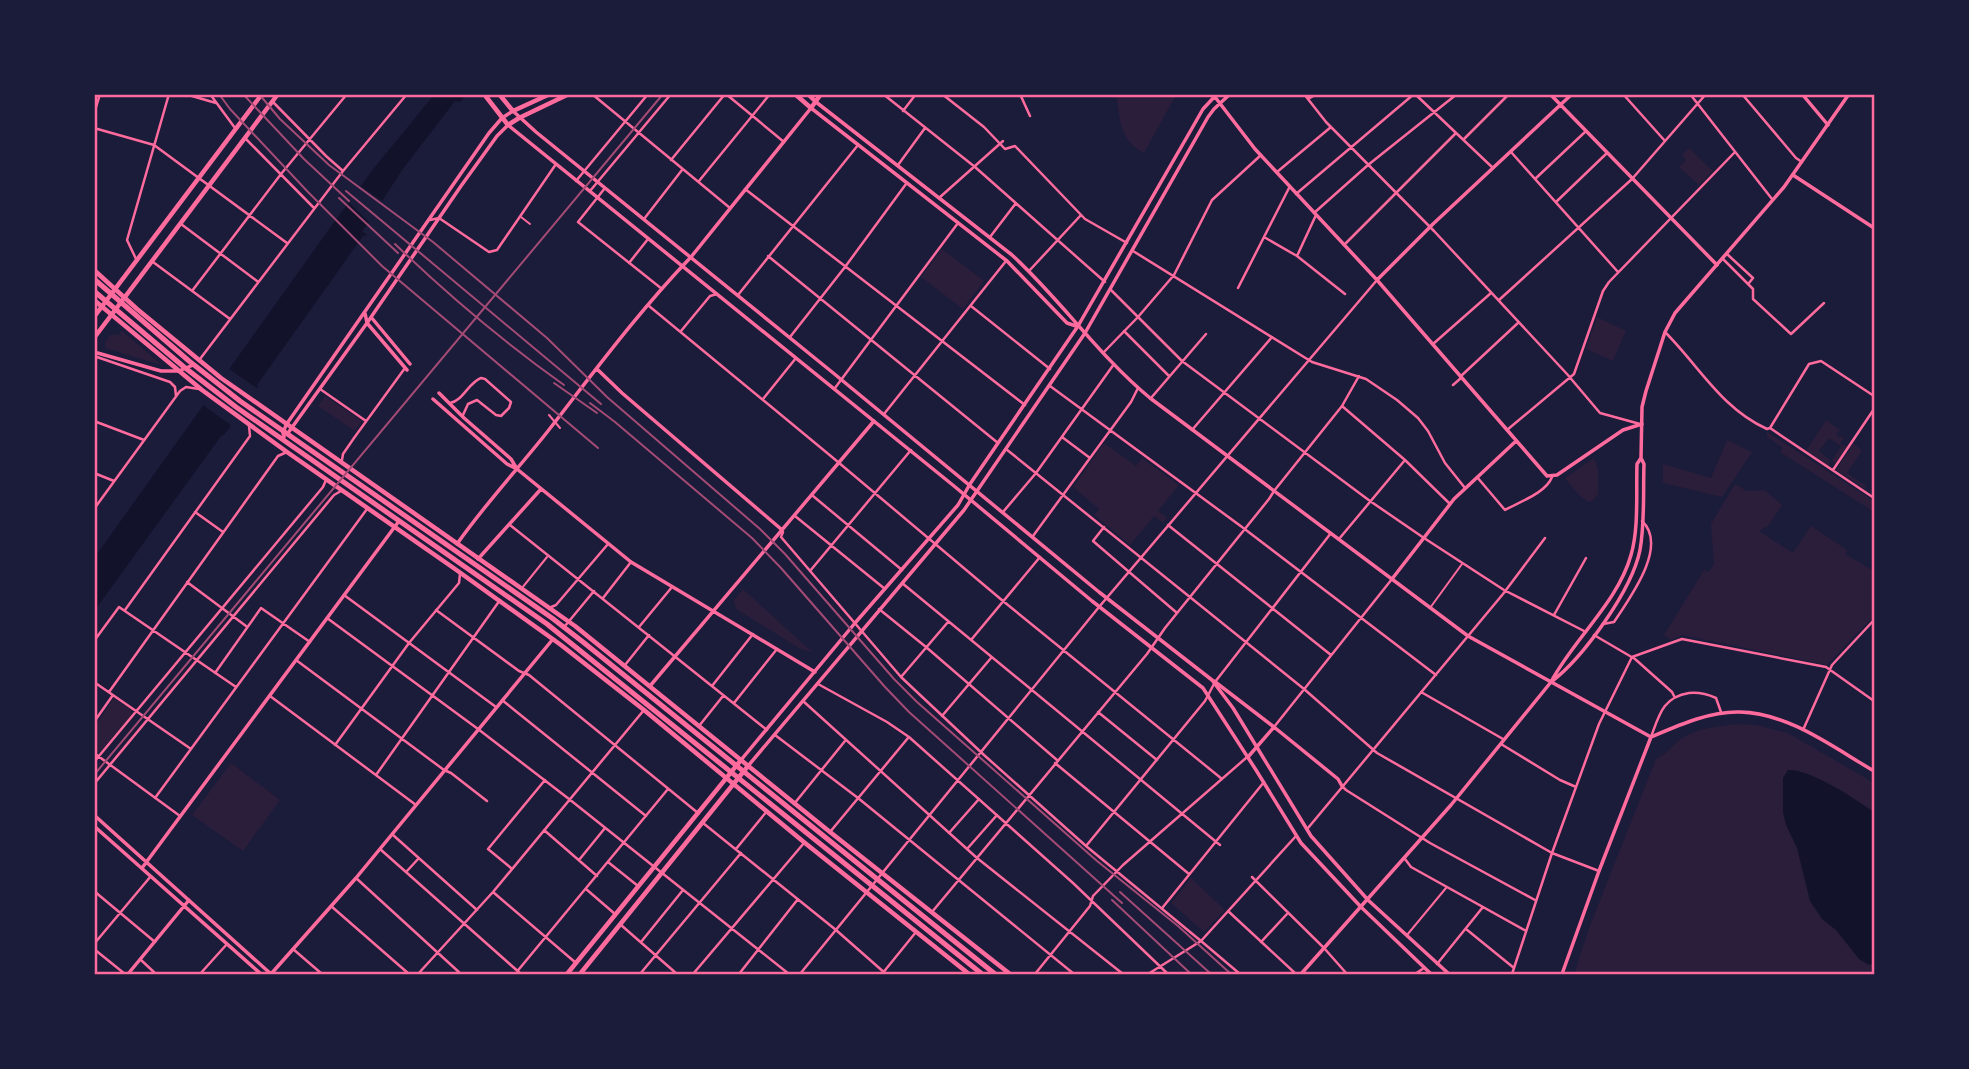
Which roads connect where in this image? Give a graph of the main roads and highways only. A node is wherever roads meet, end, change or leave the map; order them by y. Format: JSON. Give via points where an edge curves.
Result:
{"nodes":[{"id":1,"x":262,"y":94,"type":"edge"},
{"id":2,"x":278,"y":94,"type":"edge"},
{"id":3,"x":484,"y":94,"type":"edge"},
{"id":4,"x":499,"y":94,"type":"edge"},
{"id":5,"x":550,"y":94,"type":"edge"},
{"id":6,"x":569,"y":94,"type":"edge"},
{"id":7,"x":795,"y":94,"type":"edge"},
{"id":8,"x":808,"y":94,"type":"edge"},
{"id":9,"x":821,"y":94,"type":"edge"},
{"id":10,"x":816,"y":102,"type":"junction"},
{"id":11,"x":94,"y":270,"type":"edge"},
{"id":12,"x":95,"y":280,"type":"edge"},
{"id":13,"x":116,"y":290,"type":"junction"},
{"id":14,"x":94,"y":291,"type":"edge"},
{"id":15,"x":125,"y":298,"type":"junction"},
{"id":16,"x":94,"y":300,"type":"edge"},
{"id":17,"x":103,"y":306,"type":"junction"},
{"id":18,"x":113,"y":314,"type":"junction"},
{"id":19,"x":94,"y":317,"type":"edge"},
{"id":20,"x":94,"y":338,"type":"edge"},
{"id":21,"x":349,"y":468,"type":"junction"},
{"id":22,"x":394,"y":527,"type":"junction"},
{"id":23,"x":741,"y":760,"type":"junction"},
{"id":24,"x":748,"y":766,"type":"junction"},
{"id":25,"x":727,"y":778,"type":"junction"},
{"id":26,"x":734,"y":783,"type":"junction"},
{"id":27,"x":878,"y":879,"type":"road end"},
{"id":28,"x":910,"y":927,"type":"junction"},
{"id":29,"x":585,"y":973,"type":"edge"},
{"id":30,"x":567,"y":975,"type":"edge"},
{"id":31,"x":969,"y":975,"type":"edge"},
{"id":32,"x":982,"y":975,"type":"edge"},
{"id":33,"x":995,"y":975,"type":"edge"},
{"id":34,"x":1010,"y":975,"type":"edge"}],
"edges":[{"from":1,"to":13,"type":"main road"},
{"from":2,"to":15,"type":"main road"},
{"from":3,"to":6,"type":"main road","via":[[508,125]]},
{"from":4,"to":5,"type":"main road","via":[[513,111]]},
{"from":7,"to":10,"type":"main road","via":[[811,108]]},
{"from":8,"to":10,"type":"main road"},
{"from":9,"to":10,"type":"main road"},
{"from":11,"to":13,"type":"main road"},
{"from":12,"to":33,"type":"highway","via":[[240,401],[573,634]]},
{"from":13,"to":15,"type":"main road"},
{"from":13,"to":17,"type":"main road"},
{"from":14,"to":32,"type":"highway","via":[[236,407],[547,624]]},
{"from":15,"to":18,"type":"main road"},
{"from":15,"to":21,"type":"main road","via":[[221,378]]},
{"from":16,"to":17,"type":"main road"},
{"from":17,"to":18,"type":"main road"},
{"from":17,"to":19,"type":"main road"},
{"from":18,"to":20,"type":"main road"},
{"from":18,"to":22,"type":"main road","via":[[202,390]]},
{"from":21,"to":22,"type":"main road","via":[[355,484],[394,510]]},
{"from":21,"to":23,"type":"main road","via":[[569,622]]},
{"from":22,"to":25,"type":"main road","via":[[553,639]]},
{"from":23,"to":24,"type":"main road"},
{"from":23,"to":25,"type":"main road"},
{"from":24,"to":26,"type":"main road"},
{"from":24,"to":34,"type":"main road"},
{"from":25,"to":26,"type":"main road"},
{"from":25,"to":30,"type":"main road"},
{"from":26,"to":28,"type":"main road"},
{"from":26,"to":29,"type":"main road"},
{"from":27,"to":28,"type":"main road","via":[[880,894],[909,918]]},
{"from":28,"to":31,"type":"main road"}]}
